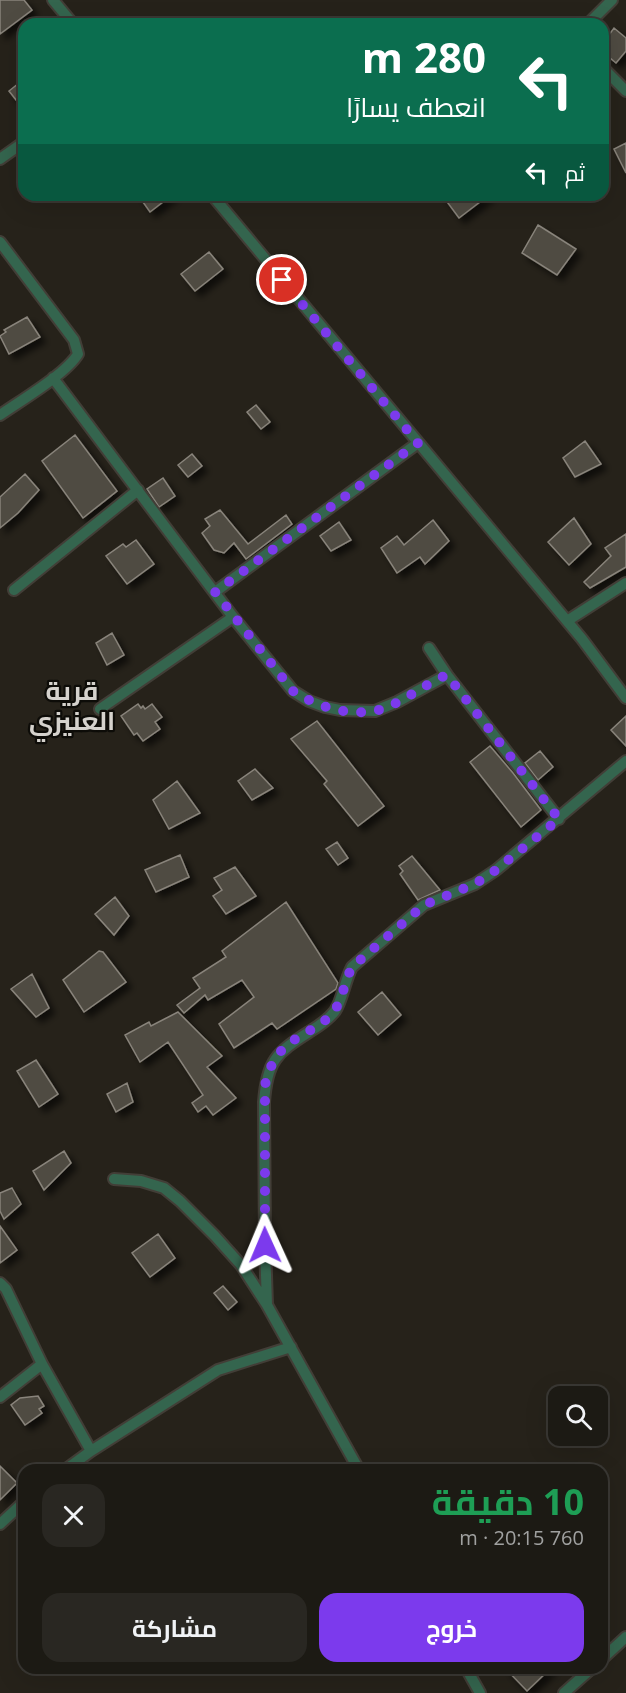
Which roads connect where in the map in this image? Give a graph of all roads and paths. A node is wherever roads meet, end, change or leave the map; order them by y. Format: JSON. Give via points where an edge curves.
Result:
{"nodes":[{"id":1,"x":53,"y":0,"type":"edge"},
{"id":2,"x":612,"y":0,"type":"edge"},
{"id":3,"x":68,"y":18,"type":"edge"},
{"id":4,"x":594,"y":18,"type":"edge"},
{"id":5,"x":609,"y":74,"type":"edge"},
{"id":6,"x":626,"y":91,"type":"edge"},
{"id":7,"x":18,"y":146,"type":"edge"},
{"id":8,"x":0,"y":159,"type":"edge"},
{"id":9,"x":217,"y":201,"type":"edge"},
{"id":10,"x":0,"y":242,"type":"edge"},
{"id":11,"x":52,"y":378,"type":"junction"},
{"id":12,"x":0,"y":415,"type":"edge"},
{"id":13,"x":418,"y":443,"type":"junction"},
{"id":14,"x":138,"y":490,"type":"junction"},
{"id":15,"x":626,"y":583,"type":"edge"},
{"id":16,"x":14,"y":590,"type":"dead end"},
{"id":17,"x":215,"y":592,"type":"junction"},
{"id":18,"x":233,"y":617,"type":"junction"},
{"id":19,"x":567,"y":621,"type":"junction"},
{"id":20,"x":429,"y":648,"type":"dead end"},
{"id":21,"x":447,"y":675,"type":"junction"},
{"id":22,"x":626,"y":698,"type":"edge"},
{"id":23,"x":100,"y":709,"type":"dead end"},
{"id":24,"x":626,"y":761,"type":"edge"},
{"id":25,"x":559,"y":819,"type":"junction"},
{"id":26,"x":114,"y":1179,"type":"dead end"},
{"id":27,"x":0,"y":1283,"type":"edge"},
{"id":28,"x":267,"y":1305,"type":"junction"},
{"id":29,"x":291,"y":1347,"type":"junction"},
{"id":30,"x":42,"y":1364,"type":"junction"},
{"id":31,"x":0,"y":1397,"type":"edge"},
{"id":32,"x":91,"y":1451,"type":"junction"},
{"id":33,"x":73,"y":1464,"type":"edge"},
{"id":34,"x":356,"y":1464,"type":"edge"},
{"id":35,"x":18,"y":1508,"type":"edge"},
{"id":36,"x":0,"y":1524,"type":"edge"},
{"id":37,"x":626,"y":1637,"type":"edge"},
{"id":38,"x":608,"y":1654,"type":"edge"},
{"id":39,"x":469,"y":1674,"type":"edge"},
{"id":40,"x":585,"y":1674,"type":"edge"},
{"id":41,"x":480,"y":1693,"type":"edge"},
{"id":42,"x":564,"y":1693,"type":"edge"}],
"edges":[{"from":1,"to":3,"type":"street"},
{"from":2,"to":4,"type":"street"},
{"from":5,"to":6,"type":"street"},
{"from":7,"to":8,"type":"street"},
{"from":9,"to":13,"type":"street"},
{"from":10,"to":11,"type":"street","via":[[74,340],[78,354],[74,361]]},
{"from":11,"to":12,"type":"street"},
{"from":11,"to":14,"type":"street"},
{"from":13,"to":17,"type":"street"},
{"from":13,"to":19,"type":"street"},
{"from":14,"to":16,"type":"street"},
{"from":14,"to":17,"type":"street"},
{"from":15,"to":19,"type":"street"},
{"from":17,"to":18,"type":"street"},
{"from":18,"to":21,"type":"street","via":[[293,691],[325,707],[375,711]]},
{"from":18,"to":23,"type":"street"},
{"from":19,"to":22,"type":"street"},
{"from":20,"to":21,"type":"street"},
{"from":21,"to":25,"type":"street"},
{"from":24,"to":25,"type":"street"},
{"from":25,"to":28,"type":"street","via":[[475,884],[424,905],[367,954],[352,967],[336,1009],[325,1022],[282,1050],[269,1069],[264,1102]]},
{"from":26,"to":28,"type":"street","via":[[154,1184],[180,1201],[241,1265]]},
{"from":27,"to":30,"type":"street"},
{"from":28,"to":29,"type":"street"},
{"from":29,"to":32,"type":"street","via":[[218,1370]]},
{"from":29,"to":34,"type":"street"},
{"from":30,"to":31,"type":"street"},
{"from":30,"to":32,"type":"street"},
{"from":32,"to":33,"type":"street"},
{"from":35,"to":36,"type":"street"},
{"from":37,"to":38,"type":"street"},
{"from":39,"to":41,"type":"street"},
{"from":40,"to":42,"type":"street"}]}
